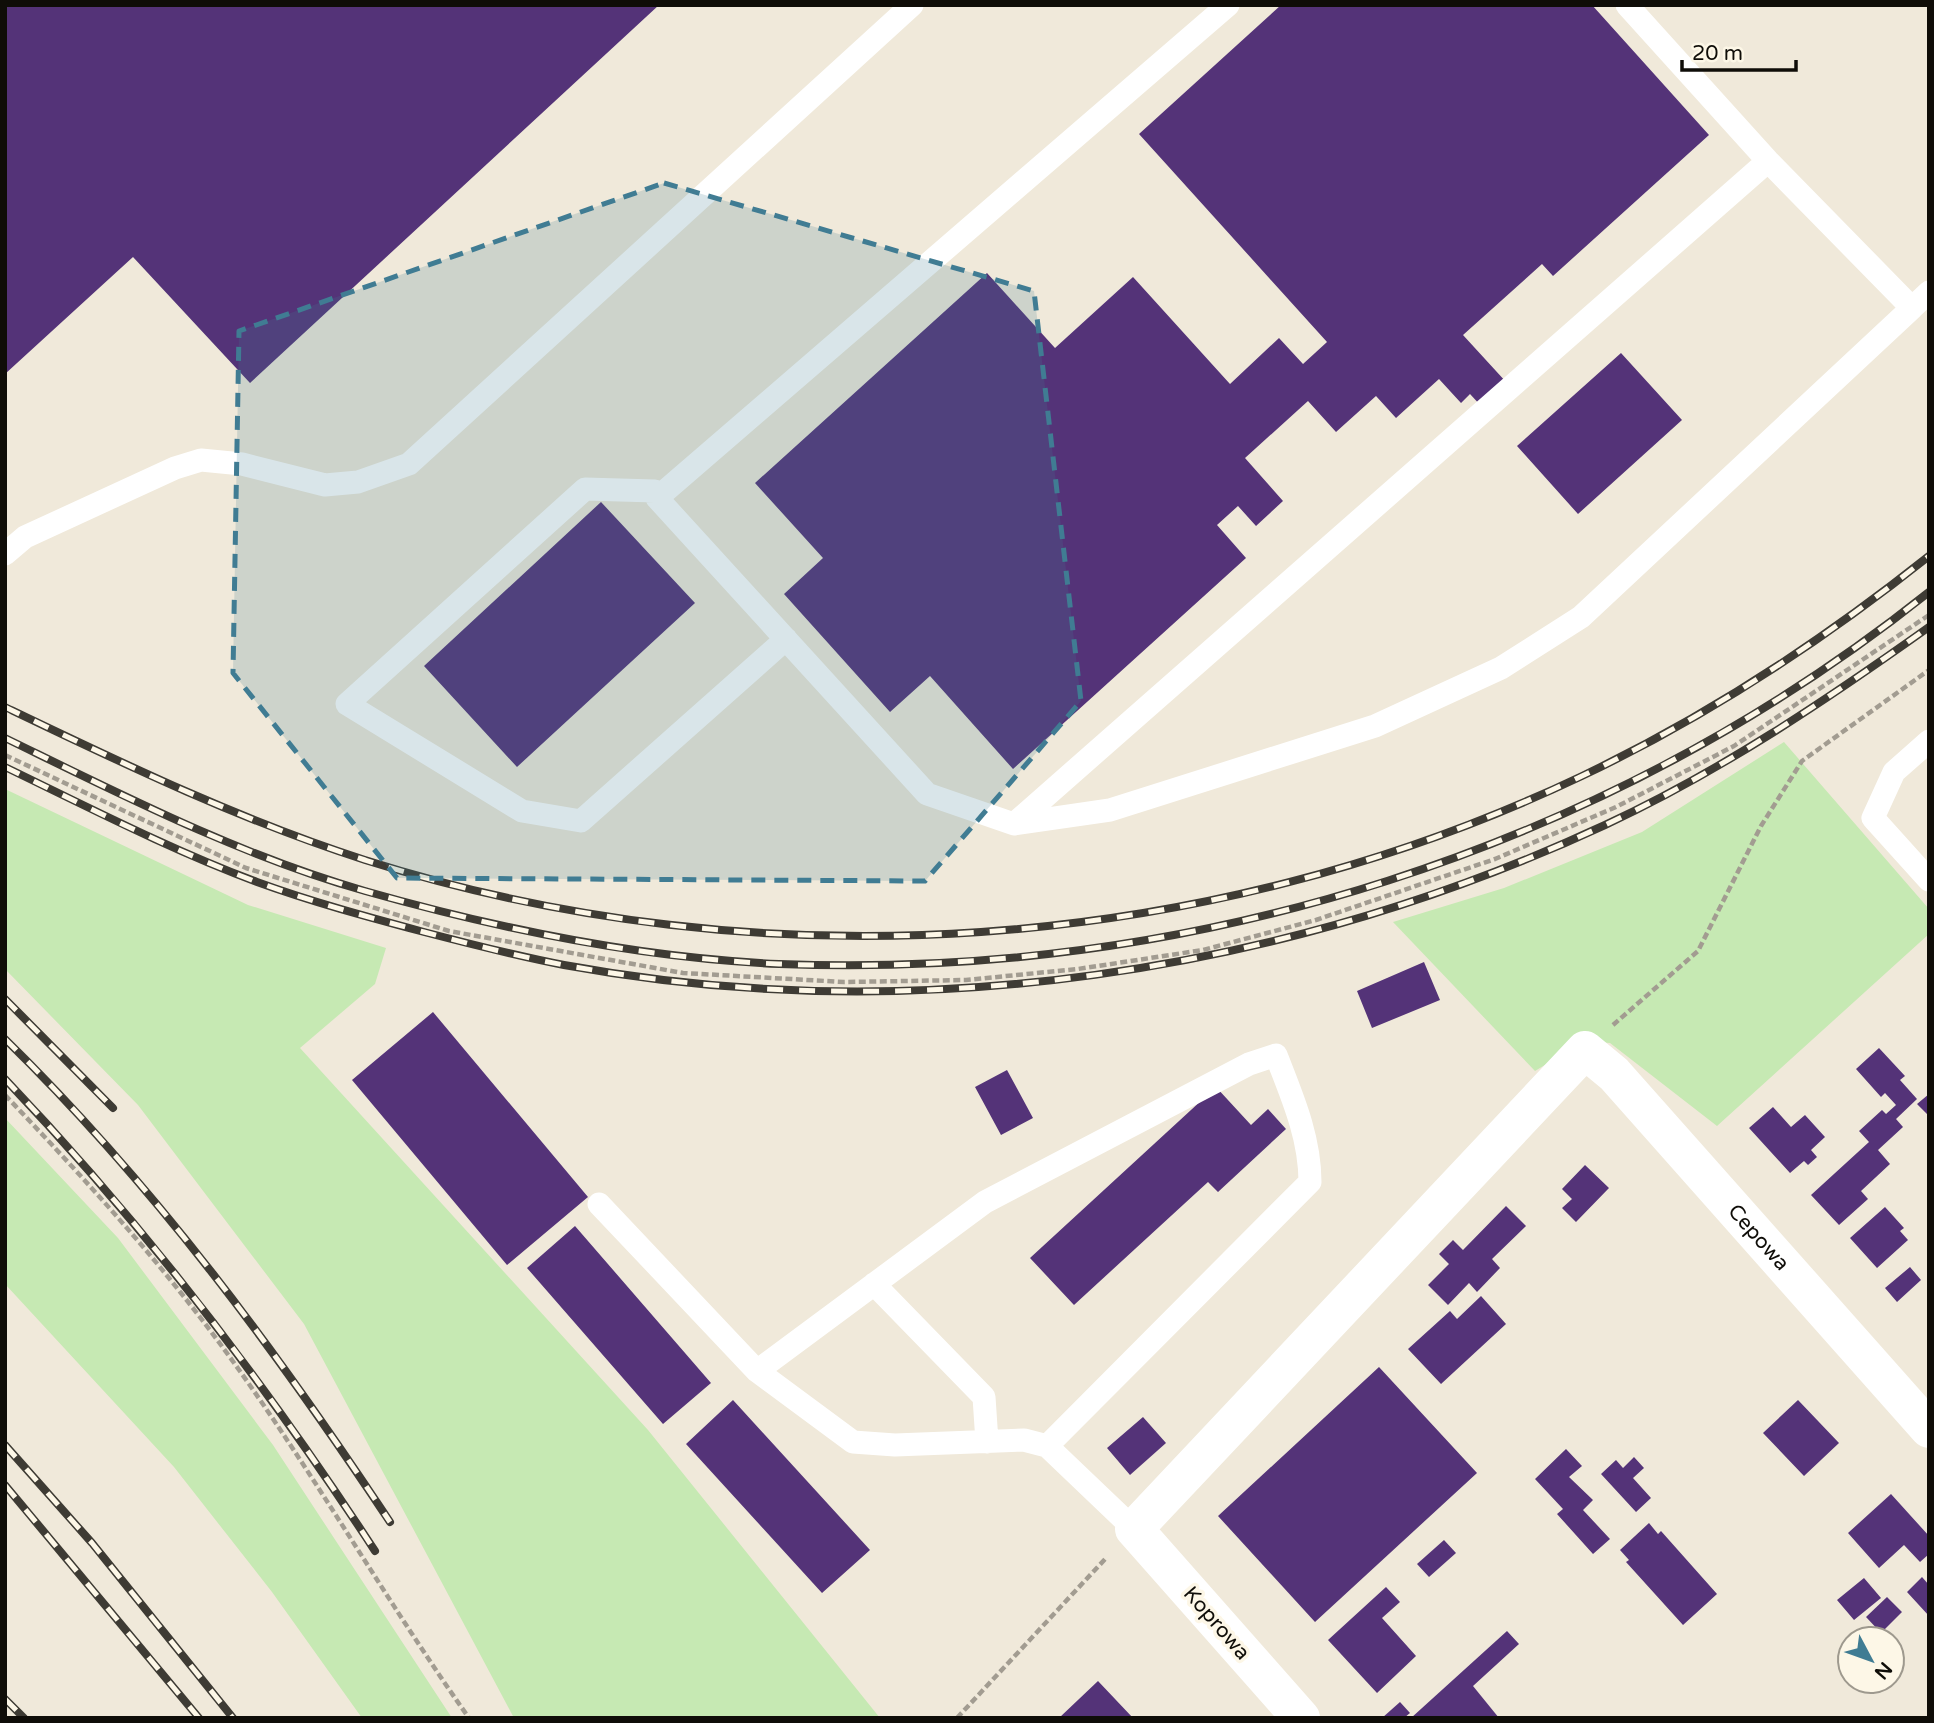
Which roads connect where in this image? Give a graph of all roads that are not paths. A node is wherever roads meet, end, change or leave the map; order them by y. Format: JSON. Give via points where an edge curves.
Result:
{"nodes":[{"id":1,"x":912,"y":5,"type":"edge"},
{"id":2,"x":1228,"y":5,"type":"edge"},
{"id":3,"x":1627,"y":5,"type":"edge"},
{"id":4,"x":1769,"y":161,"type":"junction"},
{"id":5,"x":1920,"y":300,"type":"edge"},
{"id":6,"x":657,"y":498,"type":"junction"},
{"id":7,"x":5,"y":554,"type":"edge"},
{"id":8,"x":786,"y":639,"type":"junction"},
{"id":9,"x":1929,"y":741,"type":"edge"},
{"id":10,"x":1014,"y":824,"type":"junction"},
{"id":11,"x":1929,"y":880,"type":"edge"},
{"id":12,"x":599,"y":1203,"type":"dead end"},
{"id":13,"x":874,"y":1284,"type":"junction"},
{"id":14,"x":757,"y":1371,"type":"junction"},
{"id":15,"x":1929,"y":1429,"type":"edge"},
{"id":16,"x":987,"y":1441,"type":"junction"},
{"id":17,"x":1047,"y":1446,"type":"junction"},
{"id":18,"x":1134,"y":1529,"type":"junction"},
{"id":19,"x":1301,"y":1718,"type":"edge"}],
"edges":[{"from":1,"to":7,"type":"lane","via":[[409,464],[358,482],[325,485],[242,464],[201,460],[25,537]]},
{"from":2,"to":6,"type":"lane"},
{"from":3,"to":4,"type":"lane"},
{"from":4,"to":5,"type":"lane"},
{"from":4,"to":10,"type":"lane"},
{"from":5,"to":10,"type":"lane","via":[[1581,617],[1501,668],[1375,726],[1110,810]]},
{"from":6,"to":8,"type":"lane"},
{"from":6,"to":8,"type":"lane","via":[[655,491],[585,489],[347,704],[522,811],[580,821]]},
{"from":8,"to":10,"type":"lane","via":[[927,794]]},
{"from":9,"to":11,"type":"lane","via":[[1895,772],[1873,818]]},
{"from":12,"to":14,"type":"lane"},
{"from":13,"to":14,"type":"lane"},
{"from":13,"to":16,"type":"lane","via":[[984,1397]]},
{"from":13,"to":17,"type":"lane","via":[[985,1202],[1248,1064],[1276,1055],[1300,1119],[1310,1157],[1310,1182]]},
{"from":14,"to":16,"type":"lane","via":[[853,1442]]},
{"from":15,"to":18,"type":"street","name":"Cepowa","via":[[1615,1074],[1586,1050]]},
{"from":16,"to":17,"type":"lane","via":[[1024,1440]]},
{"from":17,"to":18,"type":"lane"},
{"from":18,"to":19,"type":"street","name":"Koprowa"}]}
